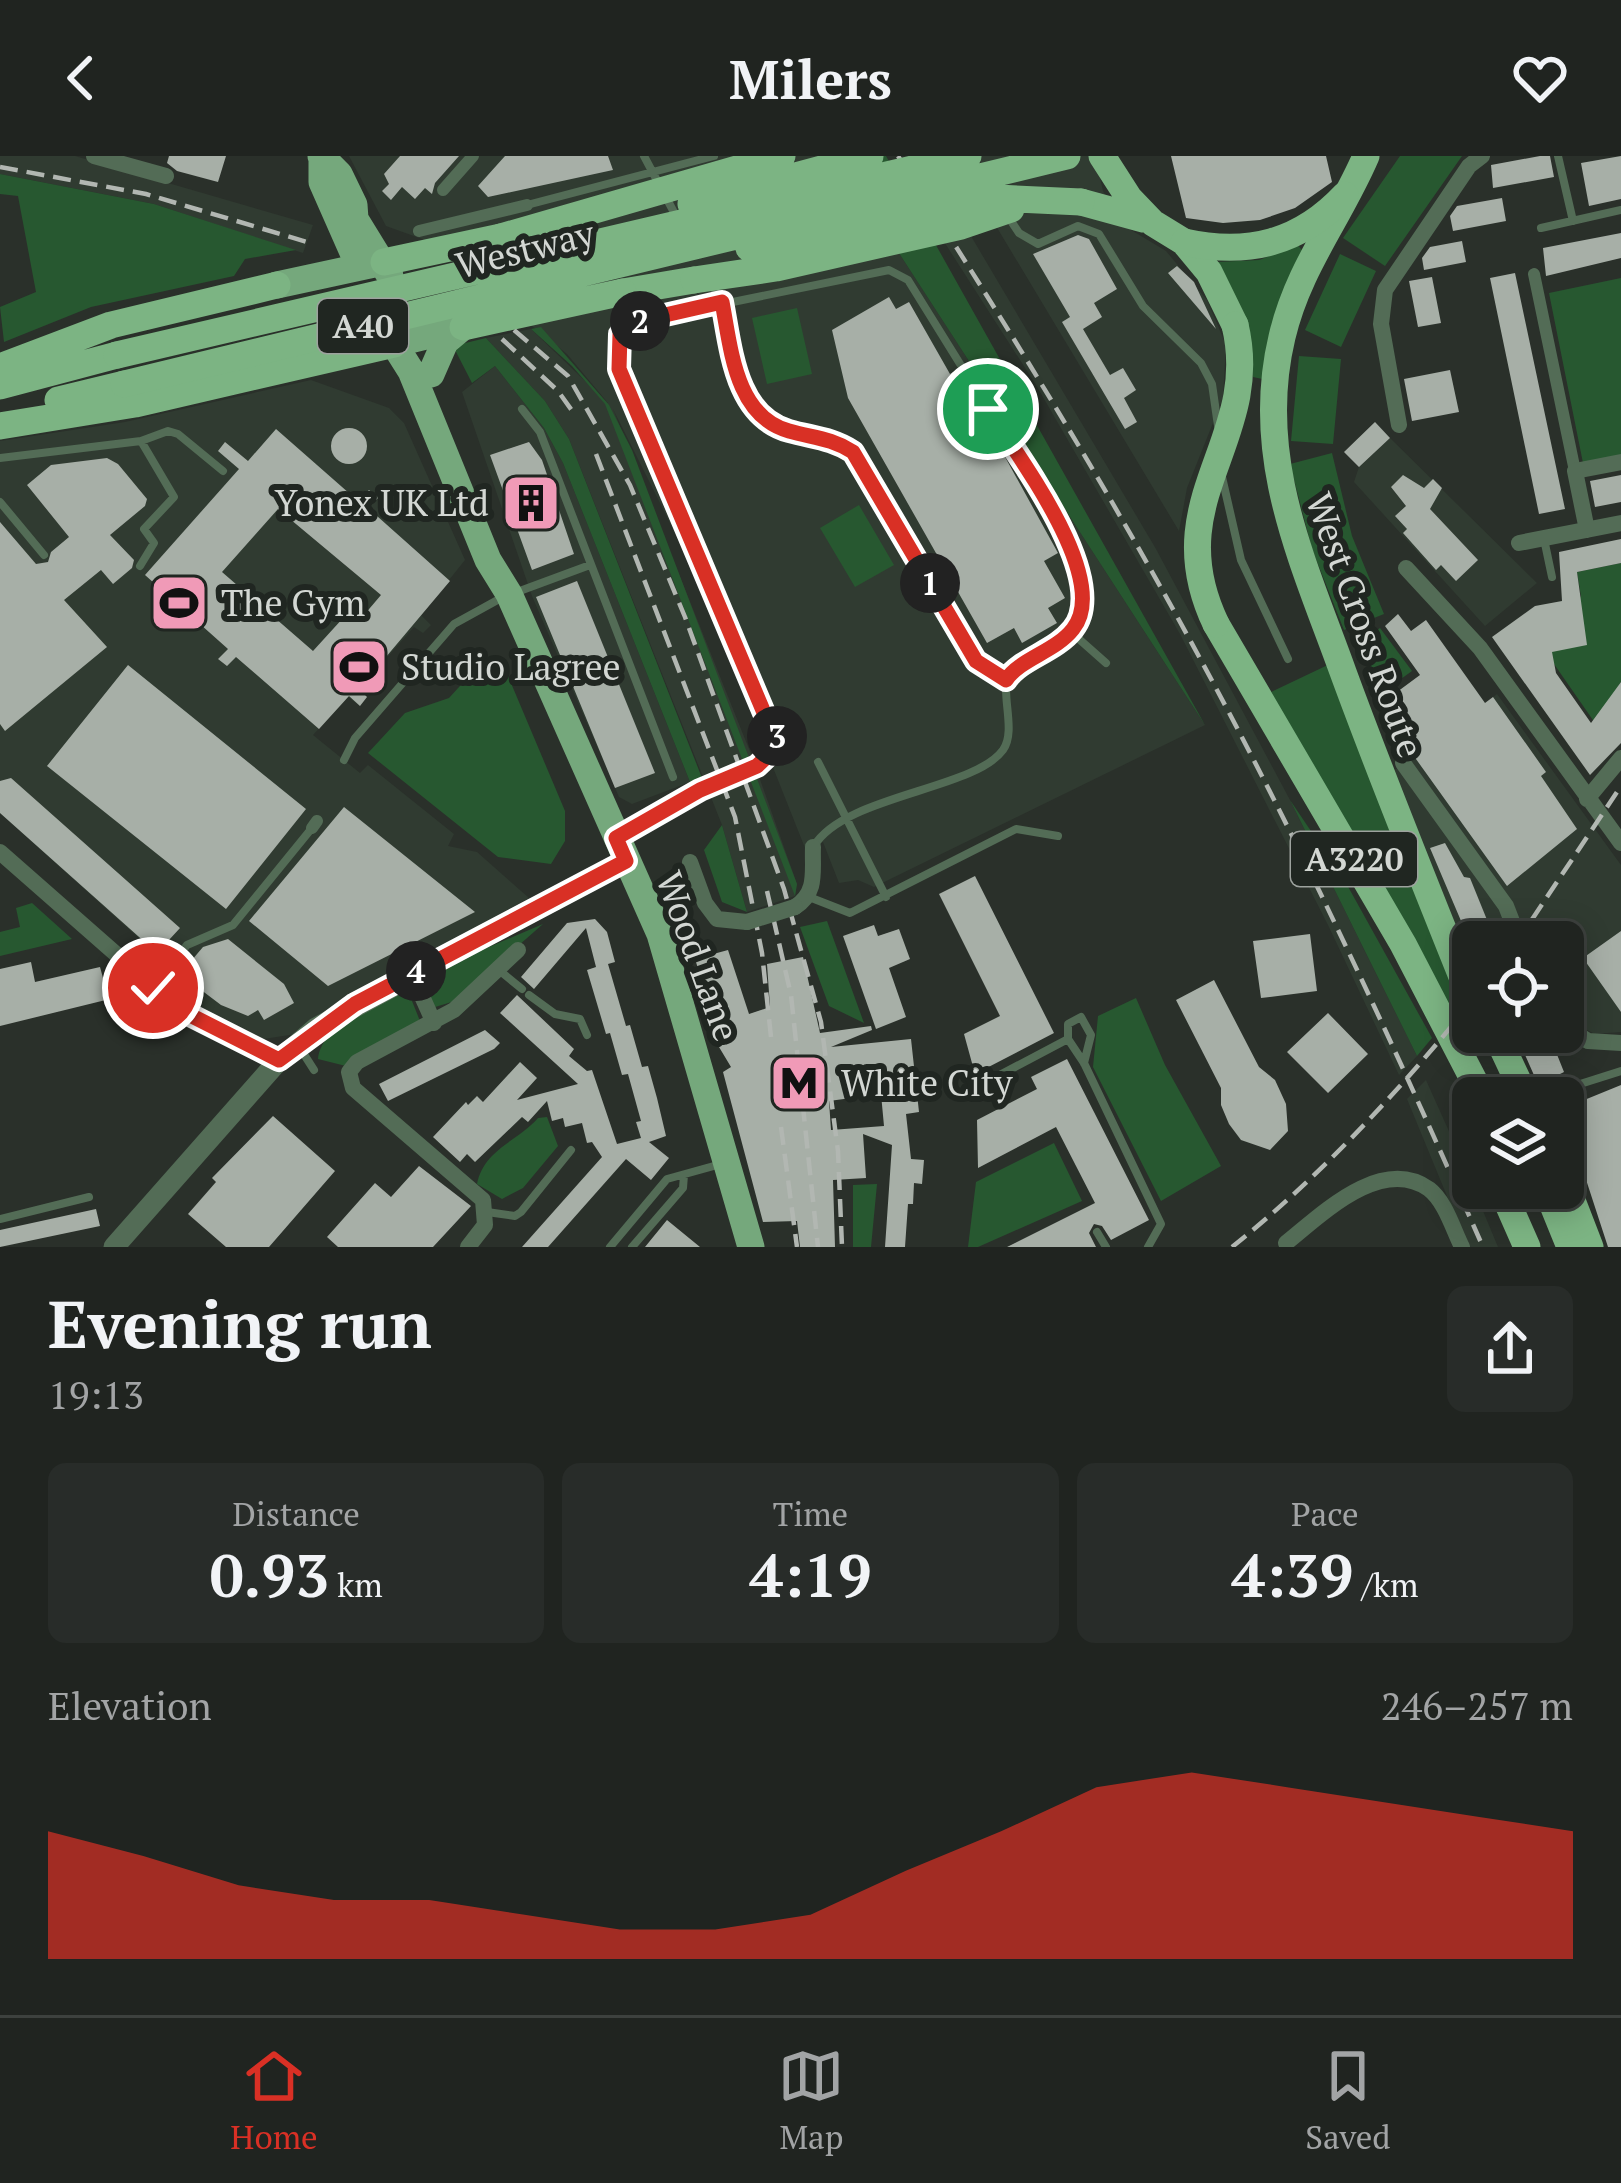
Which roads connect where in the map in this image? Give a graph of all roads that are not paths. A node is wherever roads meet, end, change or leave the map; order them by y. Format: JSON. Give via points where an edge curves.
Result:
{"nodes":[{"id":1,"x":94,"y":156,"type":"edge"},
{"id":2,"x":473,"y":156,"type":"edge"},
{"id":3,"x":644,"y":156,"type":"edge"},
{"id":4,"x":714,"y":156,"type":"edge"},
{"id":5,"x":782,"y":156,"type":"edge"},
{"id":6,"x":870,"y":156,"type":"edge"},
{"id":7,"x":1067,"y":156,"type":"edge"},
{"id":8,"x":1102,"y":156,"type":"edge"},
{"id":9,"x":1482,"y":156,"type":"edge"},
{"id":10,"x":1558,"y":156,"type":"edge"},
{"id":11,"x":321,"y":157,"type":"edge"},
{"id":12,"x":976,"y":160,"type":"edge"},
{"id":13,"x":1360,"y":171,"type":"edge"},
{"id":14,"x":654,"y":173,"type":"junction"},
{"id":15,"x":166,"y":176,"type":"dead end"},
{"id":16,"x":1129,"y":177,"type":"dead end"},
{"id":17,"x":443,"y":190,"type":"dead end"},
{"id":18,"x":1081,"y":202,"type":"junction"},
{"id":19,"x":526,"y":205,"type":"joint"},
{"id":20,"x":1621,"y":210,"type":"edge"},
{"id":21,"x":348,"y":216,"type":"junction"},
{"id":22,"x":858,"y":216,"type":"dead end"},
{"id":23,"x":1573,"y":221,"type":"junction"},
{"id":24,"x":1166,"y":223,"type":"junction"},
{"id":25,"x":1541,"y":228,"type":"dead end"},
{"id":26,"x":562,"y":248,"type":"junction"},
{"id":27,"x":823,"y":253,"type":"dead end"},
{"id":28,"x":393,"y":258,"type":"junction"},
{"id":29,"x":1212,"y":259,"type":"dead end"},
{"id":30,"x":601,"y":268,"type":"junction"},
{"id":31,"x":881,"y":272,"type":"junction"},
{"id":32,"x":1534,"y":274,"type":"dead end"},
{"id":33,"x":830,"y":284,"type":"junction"},
{"id":34,"x":277,"y":286,"type":"junction"},
{"id":35,"x":722,"y":302,"type":"junction"},
{"id":36,"x":464,"y":328,"type":"junction"},
{"id":37,"x":406,"y":337,"type":"junction"},
{"id":38,"x":0,"y":367,"type":"edge"},
{"id":39,"x":431,"y":374,"type":"junction"},
{"id":40,"x":0,"y":386,"type":"edge"},
{"id":41,"x":522,"y":409,"type":"dead end"},
{"id":42,"x":0,"y":415,"type":"edge"},
{"id":43,"x":1399,"y":425,"type":"dead end"},
{"id":44,"x":0,"y":426,"type":"edge"},
{"id":45,"x":141,"y":440,"type":"junction"},
{"id":46,"x":853,"y":452,"type":"joint"},
{"id":47,"x":0,"y":458,"type":"edge"},
{"id":48,"x":1621,"y":462,"type":"edge"},
{"id":49,"x":223,"y":471,"type":"dead end"},
{"id":50,"x":1575,"y":471,"type":"junction"},
{"id":51,"x":0,"y":502,"type":"edge"},
{"id":52,"x":1621,"y":523,"type":"edge"},
{"id":53,"x":1587,"y":530,"type":"junction"},
{"id":54,"x":1544,"y":538,"type":"junction"},
{"id":55,"x":1519,"y":543,"type":"dead end"},
{"id":56,"x":44,"y":555,"type":"dead end"},
{"id":57,"x":590,"y":565,"type":"junction"},
{"id":58,"x":140,"y":566,"type":"dead end"},
{"id":59,"x":496,"y":566,"type":"junction"},
{"id":60,"x":1406,"y":568,"type":"dead end"},
{"id":61,"x":1552,"y":577,"type":"dead end"},
{"id":62,"x":509,"y":594,"type":"junction"},
{"id":63,"x":1071,"y":632,"type":"junction"},
{"id":64,"x":1288,"y":658,"type":"dead end"},
{"id":65,"x":1106,"y":663,"type":"dead end"},
{"id":66,"x":1006,"y":680,"type":"junction"},
{"id":67,"x":1621,"y":758,"type":"edge"},
{"id":68,"x":344,"y":760,"type":"dead end"},
{"id":69,"x":818,"y":762,"type":"dead end"},
{"id":70,"x":1403,"y":763,"type":"dead end"},
{"id":71,"x":673,"y":777,"type":"dead end"},
{"id":72,"x":1587,"y":799,"type":"junction"},
{"id":73,"x":844,"y":820,"type":"junction"},
{"id":74,"x":314,"y":825,"type":"dead end"},
{"id":75,"x":1619,"y":835,"type":"edge"},
{"id":76,"x":1058,"y":836,"type":"dead end"},
{"id":77,"x":813,"y":847,"type":"joint"},
{"id":78,"x":621,"y":850,"type":"junction"},
{"id":79,"x":0,"y":852,"type":"edge"},
{"id":80,"x":690,"y":862,"type":"dead end"},
{"id":81,"x":1427,"y":890,"type":"junction"},
{"id":82,"x":886,"y":897,"type":"junction"},
{"id":83,"x":802,"y":902,"type":"junction"},
{"id":84,"x":1512,"y":921,"type":"edge"},
{"id":85,"x":1452,"y":942,"type":"edge"},
{"id":86,"x":1403,"y":944,"type":"junction"},
{"id":87,"x":518,"y":950,"type":"dead end"},
{"id":88,"x":1452,"y":952,"type":"edge"},
{"id":89,"x":500,"y":971,"type":"junction"},
{"id":90,"x":412,"y":974,"type":"junction"},
{"id":91,"x":153,"y":988,"type":"junction"},
{"id":92,"x":434,"y":1023,"type":"junction"},
{"id":93,"x":586,"y":1035,"type":"dead end"},
{"id":94,"x":1584,"y":1038,"type":"edge"},
{"id":95,"x":1068,"y":1040,"type":"junction"},
{"id":96,"x":297,"y":1044,"type":"junction"},
{"id":97,"x":1619,"y":1049,"type":"edge"},
{"id":98,"x":279,"y":1060,"type":"junction"},
{"id":99,"x":1084,"y":1063,"type":"junction"},
{"id":100,"x":314,"y":1070,"type":"dead end"},
{"id":101,"x":1621,"y":1070,"type":"edge"},
{"id":102,"x":1457,"y":1077,"type":"edge"},
{"id":103,"x":1472,"y":1077,"type":"edge"},
{"id":104,"x":1584,"y":1083,"type":"edge"},
{"id":105,"x":960,"y":1096,"type":"dead end"},
{"id":106,"x":571,"y":1150,"type":"dead end"},
{"id":107,"x":728,"y":1162,"type":"junction"},
{"id":108,"x":684,"y":1175,"type":"junction"},
{"id":109,"x":89,"y":1197,"type":"dead end"},
{"id":110,"x":1511,"y":1209,"type":"edge"},
{"id":111,"x":1531,"y":1209,"type":"edge"},
{"id":112,"x":1555,"y":1209,"type":"edge"},
{"id":113,"x":1575,"y":1209,"type":"edge"},
{"id":114,"x":487,"y":1212,"type":"junction"},
{"id":115,"x":0,"y":1219,"type":"edge"},
{"id":116,"x":1097,"y":1232,"type":"dead end"},
{"id":117,"x":1284,"y":1245,"type":"edge"},
{"id":118,"x":114,"y":1247,"type":"edge"},
{"id":119,"x":468,"y":1247,"type":"edge"},
{"id":120,"x":610,"y":1247,"type":"edge"},
{"id":121,"x":632,"y":1247,"type":"edge"},
{"id":122,"x":751,"y":1247,"type":"edge"},
{"id":123,"x":1106,"y":1247,"type":"edge"},
{"id":124,"x":1148,"y":1247,"type":"edge"},
{"id":125,"x":1462,"y":1247,"type":"edge"},
{"id":126,"x":1527,"y":1247,"type":"edge"},
{"id":127,"x":1546,"y":1247,"type":"edge"},
{"id":128,"x":1570,"y":1247,"type":"edge"},
{"id":129,"x":1590,"y":1247,"type":"edge"}],
"edges":[{"from":1,"to":15,"type":"street"},
{"from":2,"to":17,"type":"street"},
{"from":3,"to":14,"type":"lane"},
{"from":4,"to":14,"type":"lane"},
{"from":5,"to":28,"type":"highway","number":"A40","bridge":true,"via":[[501,236]]},
{"from":6,"to":26,"type":"highway","number":"A40","bridge":true,"via":[[738,188]]},
{"from":7,"to":30,"type":"highway","name":"Westway","number":"A40","bridge":true},
{"from":8,"to":24,"type":"highway","number":"A3220"},
{"from":9,"to":43,"type":"street","via":[[1385,290],[1381,324]]},
{"from":10,"to":23,"type":"lane"},
{"from":11,"to":21,"type":"main road","via":[[340,174]]},
{"from":12,"to":26,"type":"highway","name":"Westway","number":"A40","bridge":true},
{"from":12,"to":64,"type":"lane","via":[[1019,233],[1038,244],[1078,226],[1099,234],[1143,306],[1201,363],[1216,401],[1235,543]]},
{"from":13,"to":24,"type":"highway","number":"A3220","bridge":true,"via":[[1311,227],[1267,245],[1240,249]]},
{"from":13,"to":81,"type":"highway","name":"West Cross Route","number":"A3220","via":[[1293,299],[1274,379],[1274,463],[1292,538]]},
{"from":14,"to":19,"type":"lane"},
{"from":14,"to":35,"type":"lane"},
{"from":16,"to":24,"type":"lane"},
{"from":18,"to":24,"type":"highway","number":"A40"},
{"from":18,"to":30,"type":"highway","number":"A40","bridge":true,"via":[[997,198],[814,238]]},
{"from":18,"to":36,"type":"highway","number":"A40","bridge":true,"via":[[999,212],[776,268]]},
{"from":19,"to":28,"type":"street"},
{"from":20,"to":23,"type":"lane"},
{"from":21,"to":28,"type":"main road"},
{"from":21,"to":28,"type":"main road","number":"A40","via":[[365,212]]},
{"from":21,"to":34,"type":"main road","via":[[317,269]]},
{"from":22,"to":31,"type":"lane"},
{"from":23,"to":25,"type":"lane"},
{"from":24,"to":29,"type":"lane"},
{"from":24,"to":86,"type":"highway","number":"A3220","bridge":true,"via":[[1209,272],[1242,363],[1237,404],[1196,525],[1200,584]]},
{"from":26,"to":40,"type":"highway","name":"Westway","number":"A40","bridge":true},
{"from":27,"to":33,"type":"lane"},
{"from":28,"to":34,"type":"main road","number":"A40"},
{"from":30,"to":42,"type":"highway","name":"Westway","number":"A40","bridge":true},
{"from":31,"to":33,"type":"lane"},
{"from":31,"to":63,"type":"lane","via":[[908,280],[1068,538],[1082,605]]},
{"from":32,"to":50,"type":"street"},
{"from":33,"to":35,"type":"lane"},
{"from":34,"to":38,"type":"highway","number":"A40","via":[[111,325]]},
{"from":35,"to":46,"type":"lane","via":[[736,371],[755,410],[787,431],[826,436]]},
{"from":35,"to":78,"type":"lane","bridge":true,"via":[[630,323],[620,334],[619,369],[778,746],[757,766],[700,790]]},
{"from":36,"to":37,"type":"main road","number":"A40"},
{"from":36,"to":39,"type":"main road","via":[[445,342]]},
{"from":37,"to":39,"type":"main road","name":"Wood Lane"},
{"from":37,"to":44,"type":"highway","number":"A40","via":[[135,404]]},
{"from":37,"to":59,"type":"main road","name":"Wood Lane","via":[[411,371]]},
{"from":39,"to":59,"type":"main road","name":"Wood Lane","via":[[500,557]]},
{"from":41,"to":57,"type":"lane","via":[[540,432]]},
{"from":45,"to":47,"type":"lane"},
{"from":45,"to":49,"type":"lane","via":[[178,434]]},
{"from":45,"to":58,"type":"lane","via":[[174,497],[144,529],[154,543]]},
{"from":46,"to":66,"type":"street","via":[[976,661]]},
{"from":48,"to":50,"type":"street"},
{"from":50,"to":53,"type":"street"},
{"from":51,"to":56,"type":"lane"},
{"from":52,"to":53,"type":"street"},
{"from":53,"to":54,"type":"street"},
{"from":54,"to":55,"type":"street"},
{"from":54,"to":61,"type":"lane"},
{"from":57,"to":62,"type":"lane"},
{"from":57,"to":71,"type":"lane"},
{"from":59,"to":62,"type":"main road","name":"Wood Lane"},
{"from":60,"to":72,"type":"street","via":[[1480,648]]},
{"from":62,"to":68,"type":"lane","via":[[454,624]]},
{"from":62,"to":78,"type":"main road","name":"Wood Lane"},
{"from":63,"to":65,"type":"lane"},
{"from":63,"to":66,"type":"lane"},
{"from":66,"to":73,"type":"lane","via":[[1003,749]]},
{"from":67,"to":72,"type":"street"},
{"from":69,"to":73,"type":"lane"},
{"from":70,"to":84,"type":"street"},
{"from":72,"to":75,"type":"street"},
{"from":73,"to":77,"type":"lane"},
{"from":73,"to":82,"type":"lane"},
{"from":74,"to":91,"type":"lane","via":[[233,926],[187,945]]},
{"from":76,"to":82,"type":"lane","via":[[1016,829]]},
{"from":77,"to":83,"type":"street","via":[[814,878]]},
{"from":78,"to":90,"type":"street"},
{"from":78,"to":107,"type":"main road","name":"Wood Lane","via":[[660,934]]},
{"from":79,"to":91,"type":"street"},
{"from":80,"to":83,"type":"street","bridge":true,"via":[[717,920],[747,922]]},
{"from":81,"to":85,"type":"highway","number":"A3220"},
{"from":81,"to":88,"type":"highway","name":"West Cross Route","number":"A3220"},
{"from":82,"to":83,"type":"lane","via":[[850,913]]},
{"from":86,"to":102,"type":"highway","number":"A3220"},
{"from":86,"to":103,"type":"highway","number":"A3220"},
{"from":87,"to":89,"type":"street"},
{"from":89,"to":92,"type":"street"},
{"from":89,"to":93,"type":"lane","via":[[555,1014],[580,1019]]},
{"from":90,"to":92,"type":"street"},
{"from":90,"to":96,"type":"street"},
{"from":91,"to":98,"type":"street"},
{"from":92,"to":114,"type":"street","via":[[357,1062],[349,1072],[353,1088],[483,1200]]},
{"from":94,"to":97,"type":"street"},
{"from":95,"to":99,"type":"lane"},
{"from":95,"to":99,"type":"lane","via":[[1068,1024],[1086,1021]]},
{"from":95,"to":105,"type":"lane"},
{"from":96,"to":98,"type":"street"},
{"from":96,"to":100,"type":"lane"},
{"from":98,"to":118,"type":"street"},
{"from":99,"to":124,"type":"lane","via":[[1154,1201],[1161,1224]]},
{"from":101,"to":104,"type":"lane"},
{"from":106,"to":114,"type":"lane","via":[[521,1212]]},
{"from":107,"to":108,"type":"lane"},
{"from":107,"to":122,"type":"main road","name":"Wood Lane"},
{"from":108,"to":120,"type":"lane","via":[[667,1178]]},
{"from":108,"to":121,"type":"lane","via":[[683,1188]]},
{"from":109,"to":115,"type":"lane"},
{"from":110,"to":126,"type":"highway"},
{"from":111,"to":127,"type":"highway"},
{"from":112,"to":128,"type":"highway"},
{"from":113,"to":129,"type":"highway"},
{"from":114,"to":119,"type":"street"},
{"from":116,"to":123,"type":"lane"},
{"from":117,"to":125,"type":"street","via":[[1364,1188],[1398,1180],[1427,1187]]}]}
